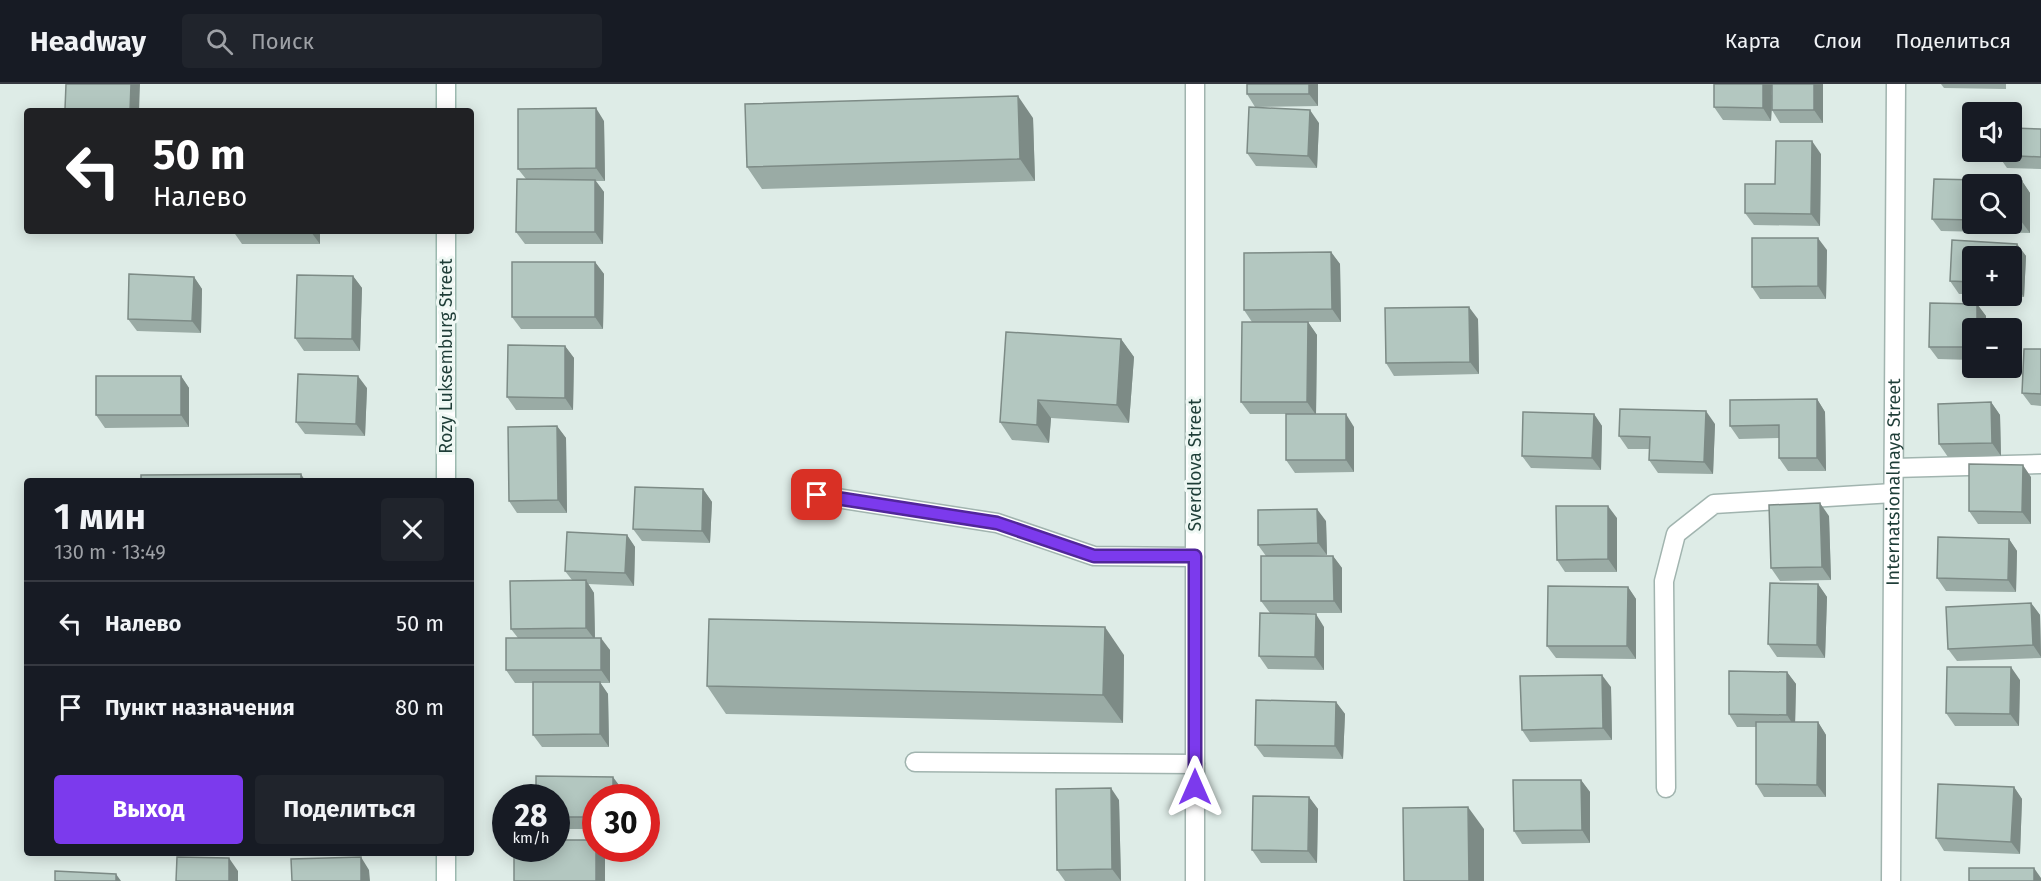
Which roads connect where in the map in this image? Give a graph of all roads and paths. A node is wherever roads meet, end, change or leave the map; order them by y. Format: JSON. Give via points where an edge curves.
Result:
{"nodes":[{"id":1,"x":446,"y":84,"type":"edge"},
{"id":2,"x":1195,"y":84,"type":"edge"},
{"id":3,"x":1896,"y":84,"type":"edge"},
{"id":4,"x":446,"y":108,"type":"edge"},
{"id":5,"x":446,"y":234,"type":"edge"},
{"id":6,"x":2041,"y":464,"type":"edge"},
{"id":7,"x":1894,"y":468,"type":"junction"},
{"id":8,"x":446,"y":478,"type":"edge"},
{"id":9,"x":1893,"y":493,"type":"junction"},
{"id":10,"x":817,"y":495,"type":"dead end"},
{"id":11,"x":1195,"y":556,"type":"junction"},
{"id":12,"x":915,"y":762,"type":"dead end"},
{"id":13,"x":1195,"y":764,"type":"junction"},
{"id":14,"x":1666,"y":788,"type":"dead end"},
{"id":15,"x":446,"y":856,"type":"edge"},
{"id":16,"x":446,"y":881,"type":"edge"},
{"id":17,"x":1195,"y":881,"type":"edge"},
{"id":18,"x":1891,"y":881,"type":"edge"}],
"edges":[{"from":1,"to":4,"type":"street"},
{"from":2,"to":11,"type":"street","name":"Sverdlova Street"},
{"from":3,"to":7,"type":"street","name":"Internatsionalnaya Street"},
{"from":5,"to":8,"type":"street","name":"Rozy Luksemburg Street"},
{"from":6,"to":7,"type":"street"},
{"from":7,"to":9,"type":"street","name":"Internatsionalnaya Street"},
{"from":9,"to":14,"type":"street","via":[[1714,504],[1676,534],[1664,581]]},
{"from":9,"to":18,"type":"street","name":"Internatsionalnaya Street"},
{"from":10,"to":11,"type":"street","via":[[997,523],[1094,556]]},
{"from":11,"to":13,"type":"street","name":"Sverdlova Street"},
{"from":12,"to":13,"type":"street"},
{"from":13,"to":17,"type":"street","name":"Sverdlova Street"},
{"from":15,"to":16,"type":"street"}]}
